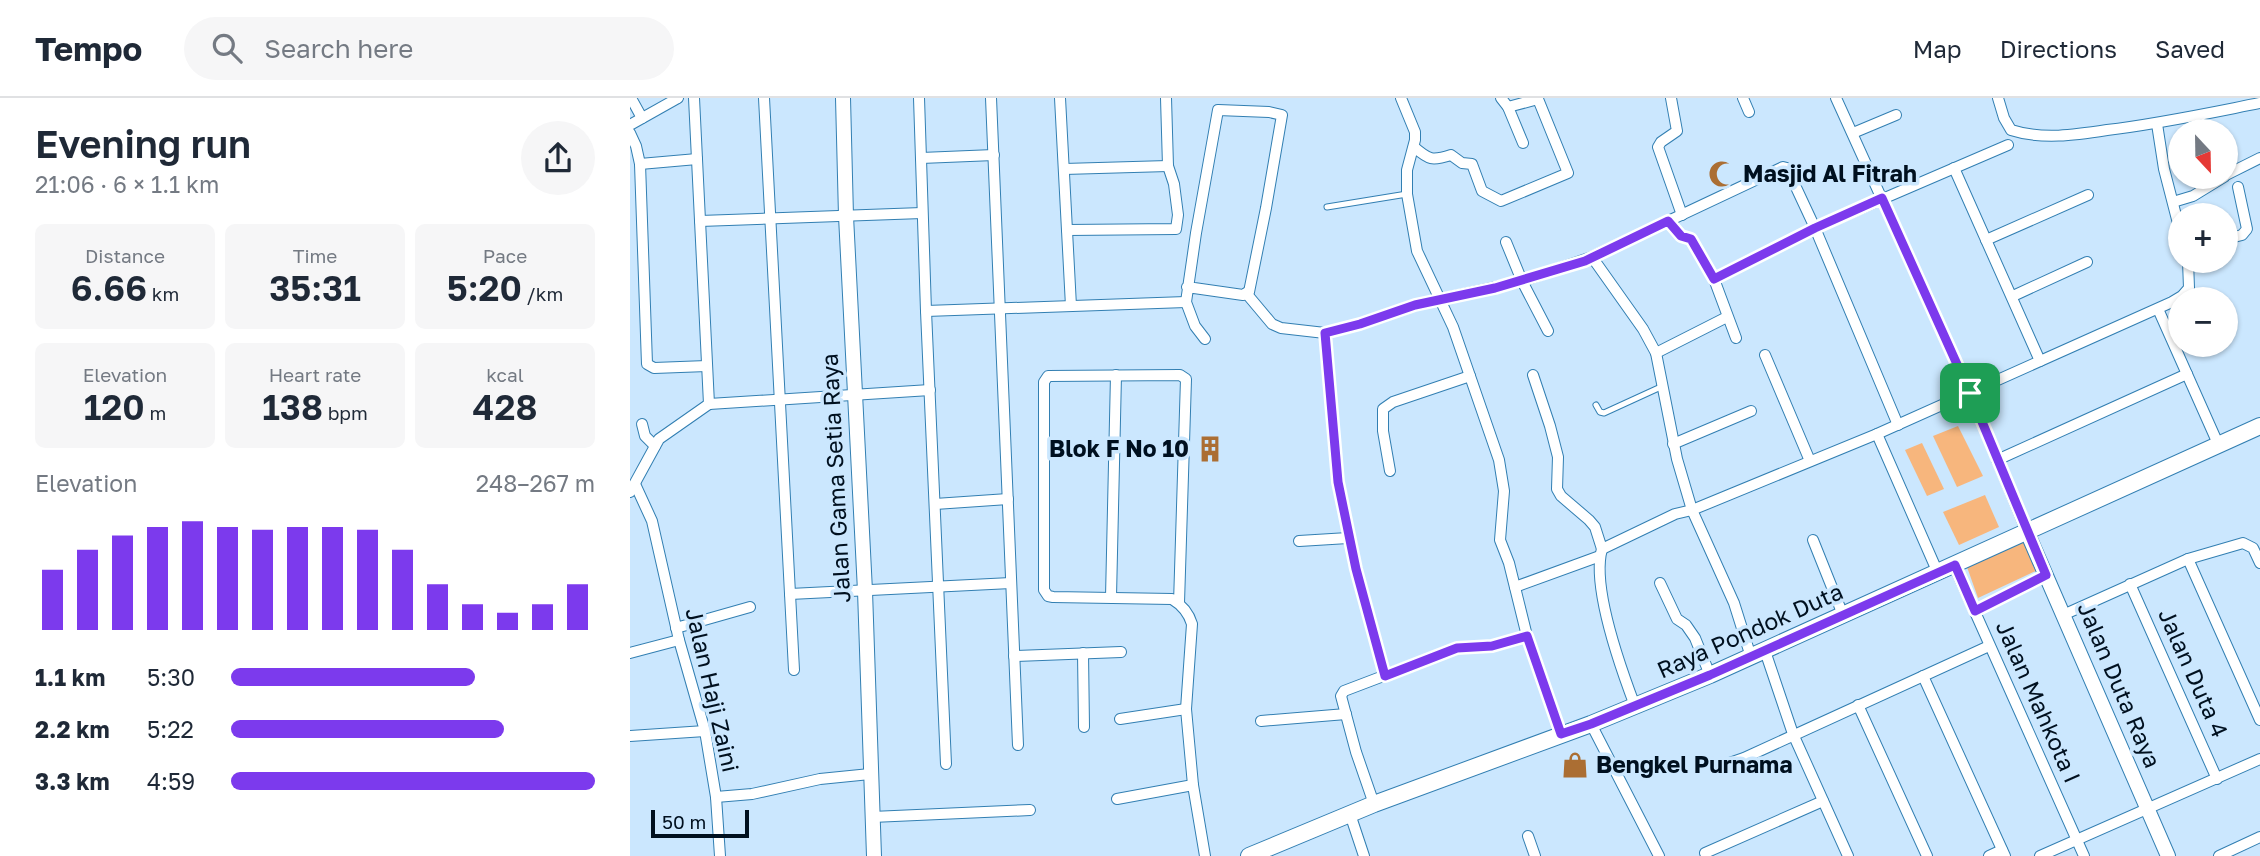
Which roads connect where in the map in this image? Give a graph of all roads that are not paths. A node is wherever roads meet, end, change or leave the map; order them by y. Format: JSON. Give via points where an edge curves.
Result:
{"nodes":[{"id":1,"x":631,"y":98,"type":"edge"},
{"id":2,"x":678,"y":98,"type":"edge"},
{"id":3,"x":694,"y":98,"type":"edge"},
{"id":4,"x":764,"y":98,"type":"edge"},
{"id":5,"x":843,"y":98,"type":"edge"},
{"id":6,"x":919,"y":98,"type":"edge"},
{"id":7,"x":992,"y":98,"type":"edge"},
{"id":8,"x":1060,"y":98,"type":"edge"},
{"id":9,"x":1166,"y":98,"type":"edge"},
{"id":10,"x":1401,"y":98,"type":"edge"},
{"id":11,"x":1671,"y":98,"type":"edge"},
{"id":12,"x":1743,"y":98,"type":"edge"},
{"id":13,"x":1836,"y":98,"type":"edge"},
{"id":14,"x":1998,"y":98,"type":"edge"},
{"id":15,"x":1505,"y":102,"type":"edge"},
{"id":16,"x":2260,"y":103,"type":"edge"},
{"id":17,"x":1749,"y":112,"type":"dead end"},
{"id":18,"x":1896,"y":115,"type":"dead end"},
{"id":19,"x":642,"y":118,"type":"junction"},
{"id":20,"x":2157,"y":124,"type":"junction"},
{"id":21,"x":630,"y":125,"type":"edge"},
{"id":22,"x":630,"y":133,"type":"edge"},
{"id":23,"x":1853,"y":133,"type":"junction"},
{"id":24,"x":1523,"y":143,"type":"dead end"},
{"id":25,"x":2008,"y":145,"type":"dead end"},
{"id":26,"x":1414,"y":147,"type":"junction"},
{"id":27,"x":993,"y":155,"type":"junction"},
{"id":28,"x":921,"y":158,"type":"junction"},
{"id":29,"x":2260,"y":158,"type":"edge"},
{"id":30,"x":697,"y":159,"type":"junction"},
{"id":31,"x":640,"y":164,"type":"junction"},
{"id":32,"x":1168,"y":166,"type":"junction"},
{"id":33,"x":1954,"y":168,"type":"junction"},
{"id":34,"x":1064,"y":169,"type":"junction"},
{"id":35,"x":2238,"y":169,"type":"edge"},
{"id":36,"x":2238,"y":187,"type":"dead end"},
{"id":37,"x":2206,"y":189,"type":"edge"},
{"id":38,"x":1407,"y":194,"type":"junction"},
{"id":39,"x":2088,"y":195,"type":"dead end"},
{"id":40,"x":1882,"y":198,"type":"junction"},
{"id":41,"x":2173,"y":202,"type":"joint"},
{"id":42,"x":1327,"y":207,"type":"dead end"},
{"id":43,"x":922,"y":213,"type":"junction"},
{"id":44,"x":1682,"y":215,"type":"junction"},
{"id":45,"x":846,"y":216,"type":"junction"},
{"id":46,"x":771,"y":218,"type":"junction"},
{"id":47,"x":700,"y":221,"type":"junction"},
{"id":48,"x":1668,"y":221,"type":"junction"},
{"id":49,"x":1815,"y":228,"type":"junction"},
{"id":50,"x":1067,"y":230,"type":"junction"},
{"id":51,"x":2238,"y":236,"type":"edge"},
{"id":52,"x":1986,"y":240,"type":"junction"},
{"id":53,"x":1506,"y":242,"type":"dead end"},
{"id":54,"x":1592,"y":257,"type":"junction"},
{"id":55,"x":2087,"y":262,"type":"dead end"},
{"id":56,"x":2189,"y":273,"type":"edge"},
{"id":57,"x":1714,"y":279,"type":"junction"},
{"id":58,"x":1522,"y":281,"type":"junction"},
{"id":59,"x":1187,"y":288,"type":"junction"},
{"id":60,"x":1246,"y":293,"type":"junction"},
{"id":61,"x":2013,"y":296,"type":"junction"},
{"id":62,"x":1440,"y":299,"type":"junction"},
{"id":63,"x":1186,"y":302,"type":"junction"},
{"id":64,"x":1071,"y":306,"type":"junction"},
{"id":65,"x":1000,"y":308,"type":"junction"},
{"id":66,"x":2158,"y":309,"type":"junction"},
{"id":67,"x":926,"y":311,"type":"junction"},
{"id":68,"x":1727,"y":317,"type":"junction"},
{"id":69,"x":1548,"y":331,"type":"dead end"},
{"id":70,"x":1325,"y":333,"type":"junction"},
{"id":71,"x":1736,"y":338,"type":"dead end"},
{"id":72,"x":1205,"y":339,"type":"dead end"},
{"id":73,"x":1656,"y":353,"type":"junction"},
{"id":74,"x":1765,"y":355,"type":"dead end"},
{"id":75,"x":2040,"y":361,"type":"junction"},
{"id":76,"x":707,"y":366,"type":"junction"},
{"id":77,"x":2187,"y":374,"type":"junction"},
{"id":78,"x":1116,"y":375,"type":"junction"},
{"id":79,"x":1533,"y":375,"type":"dead end"},
{"id":80,"x":1470,"y":376,"type":"junction"},
{"id":81,"x":1663,"y":386,"type":"junction"},
{"id":82,"x":930,"y":390,"type":"junction"},
{"id":83,"x":1970,"y":393,"type":"junction"},
{"id":84,"x":855,"y":395,"type":"junction"},
{"id":85,"x":780,"y":400,"type":"junction"},
{"id":86,"x":709,"y":404,"type":"junction"},
{"id":87,"x":1596,"y":405,"type":"dead end"},
{"id":88,"x":1751,"y":411,"type":"dead end"},
{"id":89,"x":642,"y":424,"type":"dead end"},
{"id":90,"x":1898,"y":425,"type":"junction"},
{"id":91,"x":2259,"y":429,"type":"edge"},
{"id":92,"x":1878,"y":434,"type":"junction"},
{"id":93,"x":1673,"y":444,"type":"junction"},
{"id":94,"x":654,"y":446,"type":"junction"},
{"id":95,"x":2219,"y":446,"type":"junction"},
{"id":96,"x":1997,"y":460,"type":"junction"},
{"id":97,"x":1810,"y":461,"type":"junction"},
{"id":98,"x":1390,"y":471,"type":"dead end"},
{"id":99,"x":633,"y":488,"type":"edge"},
{"id":100,"x":1008,"y":499,"type":"junction"},
{"id":101,"x":935,"y":504,"type":"junction"},
{"id":102,"x":1692,"y":510,"type":"junction"},
{"id":103,"x":2027,"y":532,"type":"junction"},
{"id":104,"x":1348,"y":538,"type":"junction"},
{"id":105,"x":1299,"y":541,"type":"dead end"},
{"id":106,"x":1813,"y":541,"type":"dead end"},
{"id":107,"x":1601,"y":552,"type":"junction"},
{"id":108,"x":2188,"y":559,"type":"junction"},
{"id":109,"x":2260,"y":563,"type":"edge"},
{"id":110,"x":1955,"y":565,"type":"junction"},
{"id":111,"x":1938,"y":573,"type":"junction"},
{"id":112,"x":2046,"y":575,"type":"junction"},
{"id":113,"x":1011,"y":583,"type":"junction"},
{"id":114,"x":1660,"y":583,"type":"dead end"},
{"id":115,"x":2130,"y":584,"type":"junction"},
{"id":116,"x":939,"y":587,"type":"junction"},
{"id":117,"x":1515,"y":587,"type":"junction"},
{"id":118,"x":865,"y":591,"type":"junction"},
{"id":119,"x":790,"y":594,"type":"junction"},
{"id":120,"x":1111,"y":597,"type":"junction"},
{"id":121,"x":750,"y":607,"type":"dead end"},
{"id":122,"x":1184,"y":610,"type":"junction"},
{"id":123,"x":1975,"y":611,"type":"junction"},
{"id":124,"x":1843,"y":615,"type":"junction"},
{"id":125,"x":2063,"y":615,"type":"junction"},
{"id":126,"x":676,"y":628,"type":"junction"},
{"id":127,"x":1527,"y":636,"type":"junction"},
{"id":128,"x":679,"y":640,"type":"junction"},
{"id":129,"x":1989,"y":646,"type":"junction"},
{"id":130,"x":1121,"y":652,"type":"dead end"},
{"id":131,"x":630,"y":653,"type":"edge"},
{"id":132,"x":1083,"y":653,"type":"junction"},
{"id":133,"x":1758,"y":654,"type":"junction"},
{"id":134,"x":1014,"y":656,"type":"junction"},
{"id":135,"x":794,"y":670,"type":"dead end"},
{"id":136,"x":1710,"y":675,"type":"junction"},
{"id":137,"x":1385,"y":676,"type":"junction"},
{"id":138,"x":1923,"y":676,"type":"junction"},
{"id":139,"x":1858,"y":705,"type":"junction"},
{"id":140,"x":1635,"y":706,"type":"junction"},
{"id":141,"x":1186,"y":709,"type":"junction"},
{"id":142,"x":1346,"y":713,"type":"junction"},
{"id":143,"x":1120,"y":719,"type":"dead end"},
{"id":144,"x":2260,"y":720,"type":"edge"},
{"id":145,"x":1261,"y":721,"type":"dead end"},
{"id":146,"x":1591,"y":724,"type":"junction"},
{"id":147,"x":1084,"y":727,"type":"dead end"},
{"id":148,"x":705,"y":731,"type":"junction"},
{"id":149,"x":1561,"y":734,"type":"junction"},
{"id":150,"x":1793,"y":734,"type":"junction"},
{"id":151,"x":630,"y":736,"type":"edge"},
{"id":152,"x":1018,"y":745,"type":"dead end"},
{"id":153,"x":2260,"y":759,"type":"edge"},
{"id":154,"x":946,"y":764,"type":"dead end"},
{"id":155,"x":1718,"y":767,"type":"dead end"},
{"id":156,"x":870,"y":774,"type":"junction"},
{"id":157,"x":2217,"y":779,"type":"junction"},
{"id":158,"x":1193,"y":785,"type":"junction"},
{"id":159,"x":716,"y":797,"type":"junction"},
{"id":160,"x":1117,"y":799,"type":"dead end"},
{"id":161,"x":1823,"y":801,"type":"junction"},
{"id":162,"x":1374,"y":804,"type":"junction"},
{"id":163,"x":2147,"y":809,"type":"junction"},
{"id":164,"x":1030,"y":810,"type":"dead end"},
{"id":165,"x":1350,"y":814,"type":"junction"},
{"id":166,"x":872,"y":817,"type":"junction"},
{"id":167,"x":1528,"y":836,"type":"dead end"},
{"id":168,"x":2260,"y":837,"type":"edge"},
{"id":169,"x":2077,"y":840,"type":"junction"},
{"id":170,"x":1705,"y":853,"type":"dead end"},
{"id":171,"x":2003,"y":853,"type":"edge"},
{"id":172,"x":1201,"y":855,"type":"edge"},
{"id":173,"x":720,"y":856,"type":"edge"},
{"id":174,"x":874,"y":856,"type":"edge"},
{"id":175,"x":1249,"y":856,"type":"edge"},
{"id":176,"x":1364,"y":856,"type":"edge"},
{"id":177,"x":1535,"y":856,"type":"edge"},
{"id":178,"x":1658,"y":856,"type":"edge"},
{"id":179,"x":1848,"y":856,"type":"edge"},
{"id":180,"x":1927,"y":856,"type":"edge"},
{"id":181,"x":1989,"y":856,"type":"edge"},
{"id":182,"x":2040,"y":856,"type":"edge"},
{"id":183,"x":2084,"y":856,"type":"edge"},
{"id":184,"x":2168,"y":856,"type":"edge"},
{"id":185,"x":2219,"y":856,"type":"edge"}],
"edges":[{"from":1,"to":19,"type":"street"},
{"from":2,"to":19,"type":"street"},
{"from":3,"to":30,"type":"street"},
{"from":4,"to":46,"type":"street"},
{"from":5,"to":45,"type":"street","name":"Jalan Gama Setia Raya"},
{"from":6,"to":28,"type":"street"},
{"from":7,"to":27,"type":"street"},
{"from":8,"to":34,"type":"street"},
{"from":9,"to":32,"type":"street"},
{"from":10,"to":26,"type":"street","via":[[1415,132]]},
{"from":11,"to":44,"type":"street","via":[[1677,131],[1658,147]]},
{"from":12,"to":17,"type":"street"},
{"from":13,"to":23,"type":"street"},
{"from":14,"to":20,"type":"street","via":[[2011,130],[2036,137]]},
{"from":15,"to":24,"type":"street"},
{"from":15,"to":26,"type":"street","via":[[1538,99],[1568,173],[1501,201],[1482,191],[1472,164],[1451,155],[1427,158]]},
{"from":16,"to":20,"type":"street"},
{"from":18,"to":23,"type":"street"},
{"from":19,"to":21,"type":"street"},
{"from":20,"to":41,"type":"street"},
{"from":22,"to":31,"type":"street"},
{"from":23,"to":40,"type":"street"},
{"from":25,"to":33,"type":"street"},
{"from":26,"to":38,"type":"street","via":[[1407,170]]},
{"from":27,"to":28,"type":"street"},
{"from":27,"to":65,"type":"street"},
{"from":28,"to":43,"type":"street"},
{"from":29,"to":35,"type":"street"},
{"from":30,"to":31,"type":"street"},
{"from":30,"to":47,"type":"street"},
{"from":31,"to":76,"type":"street","via":[[647,364],[654,368]]},
{"from":32,"to":34,"type":"street"},
{"from":32,"to":50,"type":"street","via":[[1178,215],[1176,229]]},
{"from":33,"to":40,"type":"street"},
{"from":33,"to":52,"type":"street"},
{"from":34,"to":50,"type":"street"},
{"from":36,"to":51,"type":"street","via":[[2247,229]]},
{"from":37,"to":41,"type":"street"},
{"from":38,"to":42,"type":"lane"},
{"from":38,"to":62,"type":"street","via":[[1417,251]]},
{"from":39,"to":52,"type":"street"},
{"from":40,"to":49,"type":"street"},
{"from":40,"to":83,"type":"street"},
{"from":43,"to":45,"type":"street"},
{"from":43,"to":67,"type":"street"},
{"from":44,"to":48,"type":"street"},
{"from":44,"to":49,"type":"street","via":[[1783,167]]},
{"from":45,"to":46,"type":"street"},
{"from":45,"to":84,"type":"street","name":"Jalan Gama Setia Raya"},
{"from":46,"to":47,"type":"street"},
{"from":46,"to":85,"type":"street"},
{"from":47,"to":76,"type":"street"},
{"from":48,"to":54,"type":"street"},
{"from":48,"to":57,"type":"street","via":[[1681,236],[1691,239]]},
{"from":49,"to":57,"type":"street"},
{"from":49,"to":90,"type":"street"},
{"from":50,"to":64,"type":"street"},
{"from":52,"to":61,"type":"street"},
{"from":53,"to":58,"type":"street"},
{"from":54,"to":58,"type":"street"},
{"from":54,"to":73,"type":"street"},
{"from":55,"to":61,"type":"street"},
{"from":56,"to":66,"type":"street","via":[[2188,291]]},
{"from":57,"to":68,"type":"street"},
{"from":58,"to":62,"type":"street"},
{"from":58,"to":69,"type":"street"},
{"from":59,"to":60,"type":"street"},
{"from":59,"to":60,"type":"street","via":[[1218,110],[1269,112],[1282,115]]},
{"from":59,"to":63,"type":"street"},
{"from":60,"to":70,"type":"street","via":[[1272,324]]},
{"from":61,"to":75,"type":"street"},
{"from":62,"to":70,"type":"street"},
{"from":62,"to":80,"type":"street"},
{"from":63,"to":64,"type":"street"},
{"from":63,"to":72,"type":"street"},
{"from":64,"to":65,"type":"street"},
{"from":65,"to":67,"type":"street"},
{"from":65,"to":100,"type":"street"},
{"from":66,"to":75,"type":"street"},
{"from":66,"to":77,"type":"street"},
{"from":67,"to":82,"type":"street"},
{"from":68,"to":71,"type":"street"},
{"from":68,"to":73,"type":"street"},
{"from":70,"to":104,"type":"street","via":[[1338,482]]},
{"from":73,"to":81,"type":"street"},
{"from":74,"to":97,"type":"street"},
{"from":75,"to":83,"type":"street"},
{"from":76,"to":86,"type":"street"},
{"from":77,"to":95,"type":"street"},
{"from":77,"to":96,"type":"street"},
{"from":78,"to":120,"type":"street"},
{"from":78,"to":120,"type":"street","via":[[1052,375],[1044,382],[1044,590],[1053,597]]},
{"from":78,"to":122,"type":"street","via":[[1180,375],[1186,379]]},
{"from":79,"to":107,"type":"street","via":[[1558,457],[1557,489],[1595,527]]},
{"from":80,"to":98,"type":"street","via":[[1383,409]]},
{"from":80,"to":117,"type":"street","via":[[1503,476],[1500,540]]},
{"from":81,"to":87,"type":"lane","via":[[1604,413]]},
{"from":81,"to":93,"type":"street"},
{"from":82,"to":84,"type":"street"},
{"from":82,"to":101,"type":"street"},
{"from":83,"to":90,"type":"street"},
{"from":83,"to":96,"type":"street"},
{"from":84,"to":85,"type":"street"},
{"from":84,"to":118,"type":"street","name":"Jalan Gama Setia Raya"},
{"from":85,"to":86,"type":"street"},
{"from":85,"to":119,"type":"street"},
{"from":86,"to":94,"type":"street"},
{"from":88,"to":93,"type":"street"},
{"from":89,"to":94,"type":"street"},
{"from":90,"to":92,"type":"street"},
{"from":91,"to":95,"type":"main road","name":"Raya Pondok Duta"},
{"from":92,"to":97,"type":"street"},
{"from":92,"to":111,"type":"street"},
{"from":93,"to":102,"type":"street"},
{"from":94,"to":99,"type":"street"},
{"from":95,"to":103,"type":"main road","name":"Raya Pondok Duta"},
{"from":96,"to":103,"type":"street"},
{"from":97,"to":102,"type":"street"},
{"from":99,"to":126,"type":"street","name":"Jalan Haji Zaini","via":[[652,521]]},
{"from":100,"to":101,"type":"street"},
{"from":100,"to":113,"type":"street"},
{"from":101,"to":116,"type":"street"},
{"from":102,"to":107,"type":"street"},
{"from":102,"to":133,"type":"street"},
{"from":103,"to":110,"type":"main road","name":"Raya Pondok Duta"},
{"from":103,"to":112,"type":"street","name":"Jalan Duta Raya"},
{"from":104,"to":105,"type":"street"},
{"from":104,"to":137,"type":"street"},
{"from":106,"to":124,"type":"street"},
{"from":107,"to":117,"type":"street"},
{"from":107,"to":140,"type":"street","via":[[1604,604]]},
{"from":108,"to":109,"type":"street","via":[[2243,543],[2253,548]]},
{"from":108,"to":115,"type":"street"},
{"from":108,"to":144,"type":"street"},
{"from":110,"to":111,"type":"main road","name":"Raya Pondok Duta"},
{"from":110,"to":123,"type":"street","name":"Jalan Mahkota I"},
{"from":111,"to":124,"type":"main road","name":"Raya Pondok Duta"},
{"from":112,"to":123,"type":"street"},
{"from":112,"to":125,"type":"street","name":"Jalan Duta Raya"},
{"from":113,"to":116,"type":"street"},
{"from":113,"to":134,"type":"street"},
{"from":114,"to":136,"type":"street","via":[[1676,619],[1695,638]]},
{"from":115,"to":125,"type":"street"},
{"from":115,"to":157,"type":"street","name":"Jalan Duta 4"},
{"from":116,"to":118,"type":"street"},
{"from":116,"to":154,"type":"street"},
{"from":117,"to":127,"type":"street"},
{"from":118,"to":119,"type":"street"},
{"from":118,"to":156,"type":"street","name":"Jalan Gama Setia Raya"},
{"from":119,"to":135,"type":"street"},
{"from":120,"to":122,"type":"street","via":[[1172,599]]},
{"from":121,"to":126,"type":"street"},
{"from":122,"to":141,"type":"street","via":[[1192,629]]},
{"from":123,"to":129,"type":"street","name":"Jalan Mahkota I"},
{"from":124,"to":133,"type":"main road","name":"Raya Pondok Duta"},
{"from":125,"to":163,"type":"street","name":"Jalan Duta Raya"},
{"from":126,"to":128,"type":"street","name":"Jalan Haji Zaini"},
{"from":127,"to":137,"type":"street","via":[[1492,646],[1457,648]]},
{"from":127,"to":149,"type":"street"},
{"from":128,"to":131,"type":"street"},
{"from":128,"to":148,"type":"street","name":"Jalan Haji Zaini"},
{"from":129,"to":138,"type":"street"},
{"from":129,"to":169,"type":"street","name":"Jalan Mahkota I"},
{"from":130,"to":132,"type":"street"},
{"from":132,"to":134,"type":"street"},
{"from":132,"to":147,"type":"street"},
{"from":133,"to":136,"type":"main road","name":"Raya Pondok Duta"},
{"from":133,"to":150,"type":"street"},
{"from":134,"to":152,"type":"street"},
{"from":136,"to":140,"type":"main road","name":"Raya Pondok Duta"},
{"from":137,"to":142,"type":"street","via":[[1343,691]]},
{"from":138,"to":139,"type":"street"},
{"from":138,"to":171,"type":"street"},
{"from":139,"to":150,"type":"street"},
{"from":139,"to":180,"type":"street"},
{"from":140,"to":146,"type":"main road","name":"Raya Pondok Duta"},
{"from":141,"to":143,"type":"street"},
{"from":141,"to":158,"type":"street"},
{"from":142,"to":145,"type":"street"},
{"from":142,"to":162,"type":"street"},
{"from":146,"to":149,"type":"main road","name":"Raya Pondok Duta"},
{"from":146,"to":178,"type":"street"},
{"from":148,"to":151,"type":"street"},
{"from":148,"to":159,"type":"street","name":"Jalan Haji Zaini"},
{"from":149,"to":162,"type":"main road","name":"Raya Pondok Duta"},
{"from":150,"to":155,"type":"street"},
{"from":150,"to":161,"type":"street"},
{"from":153,"to":157,"type":"street"},
{"from":156,"to":159,"type":"street","name":"Jalan Haji Zaini"},
{"from":156,"to":166,"type":"street","name":"Jalan Gama Setia Raya"},
{"from":157,"to":163,"type":"street"},
{"from":158,"to":160,"type":"street"},
{"from":158,"to":172,"type":"street"},
{"from":159,"to":173,"type":"street"},
{"from":161,"to":170,"type":"street"},
{"from":161,"to":179,"type":"street"},
{"from":162,"to":165,"type":"main road","name":"Raya Pondok Duta"},
{"from":163,"to":169,"type":"street"},
{"from":163,"to":184,"type":"street","name":"Jalan Duta Raya"},
{"from":164,"to":166,"type":"street"},
{"from":165,"to":175,"type":"main road","name":"Raya Pondok Duta"},
{"from":165,"to":176,"type":"street"},
{"from":166,"to":174,"type":"street","name":"Jalan Gama Setia Raya"},
{"from":167,"to":177,"type":"street"},
{"from":168,"to":185,"type":"street"},
{"from":169,"to":182,"type":"street"},
{"from":169,"to":183,"type":"street","name":"Jalan Mahkota I"},
{"from":171,"to":181,"type":"street"}]}
